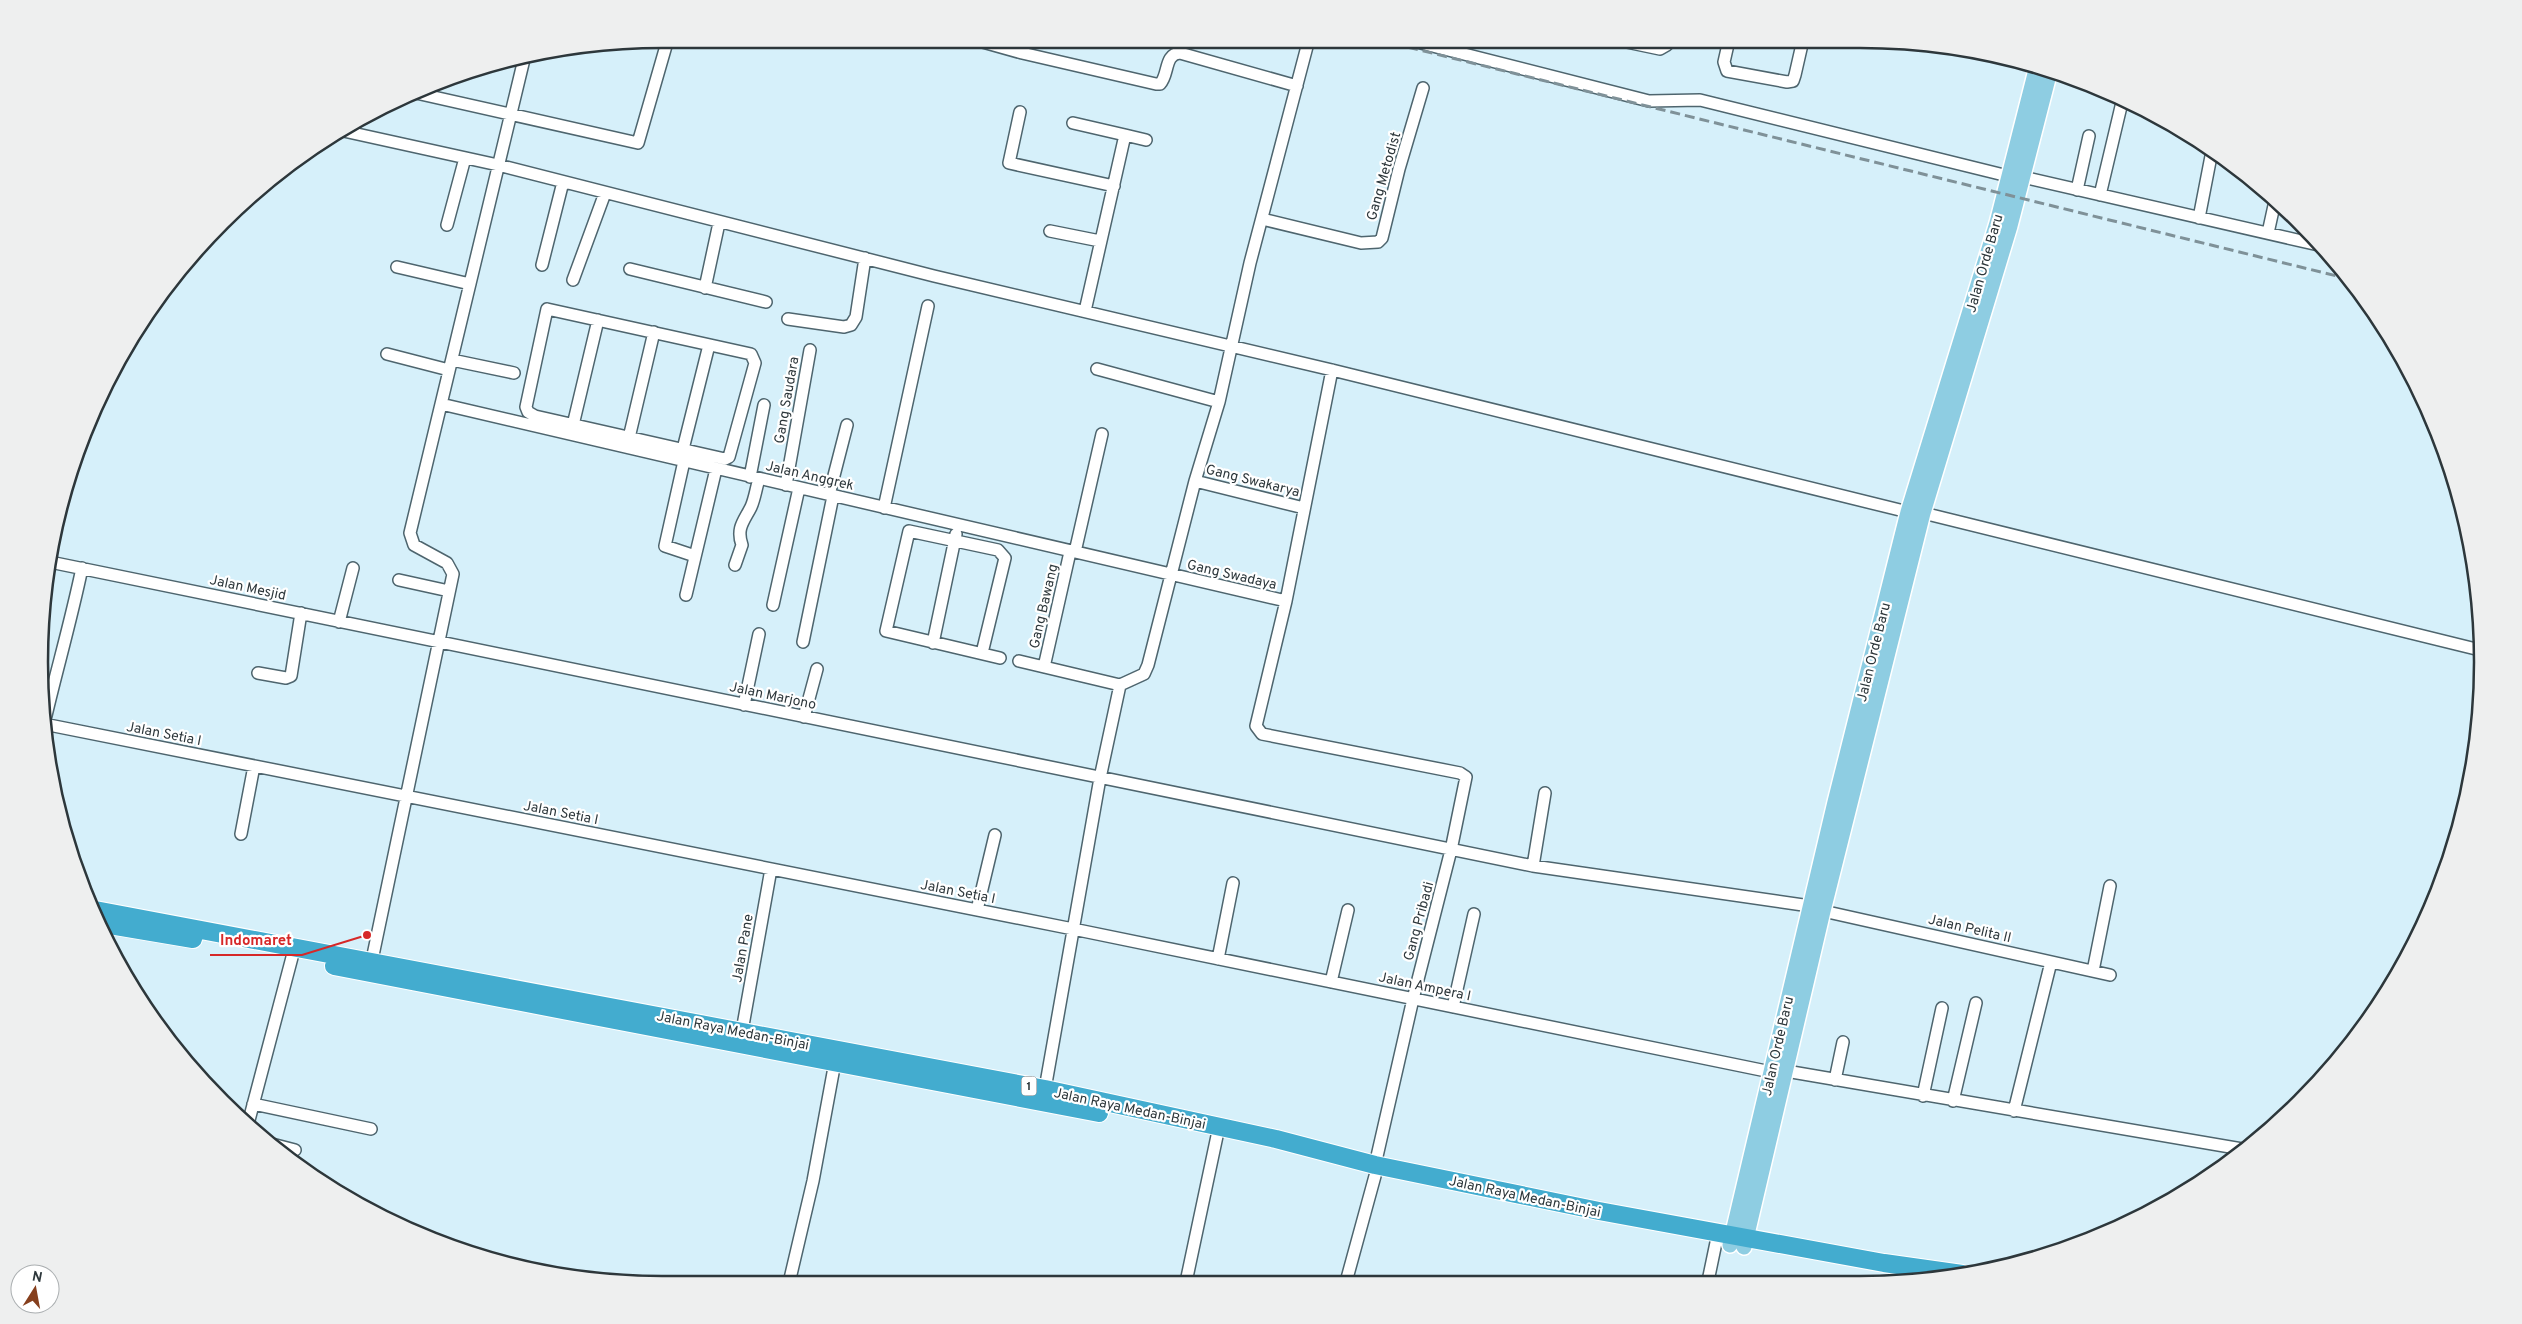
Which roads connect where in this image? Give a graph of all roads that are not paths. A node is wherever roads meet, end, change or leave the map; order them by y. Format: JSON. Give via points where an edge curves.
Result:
{"nodes":[{"id":1,"x":665,"y":48,"type":"edge"},
{"id":2,"x":1004,"y":48,"type":"edge"},
{"id":3,"x":1307,"y":48,"type":"edge"},
{"id":4,"x":1440,"y":48,"type":"edge"},
{"id":5,"x":1727,"y":48,"type":"edge"},
{"id":6,"x":1801,"y":48,"type":"edge"},
{"id":7,"x":523,"y":63,"type":"edge"},
{"id":8,"x":2036,"y":73,"type":"edge"},
{"id":9,"x":2048,"y":77,"type":"edge"},
{"id":10,"x":1297,"y":86,"type":"junction"},
{"id":11,"x":1423,"y":88,"type":"dead end"},
{"id":12,"x":425,"y":95,"type":"edge"},
{"id":13,"x":2121,"y":106,"type":"edge"},
{"id":14,"x":1020,"y":112,"type":"dead end"},
{"id":15,"x":510,"y":115,"type":"junction"},
{"id":16,"x":1073,"y":123,"type":"dead end"},
{"id":17,"x":351,"y":133,"type":"edge"},
{"id":18,"x":1125,"y":135,"type":"junction"},
{"id":19,"x":2089,"y":136,"type":"dead end"},
{"id":20,"x":1146,"y":140,"type":"dead end"},
{"id":21,"x":465,"y":158,"type":"junction"},
{"id":22,"x":2211,"y":158,"type":"edge"},
{"id":23,"x":498,"y":165,"type":"junction"},
{"id":24,"x":2016,"y":177,"type":"junction"},
{"id":25,"x":563,"y":182,"type":"junction"},
{"id":26,"x":1114,"y":186,"type":"junction"},
{"id":27,"x":2077,"y":190,"type":"junction"},
{"id":28,"x":605,"y":193,"type":"junction"},
{"id":29,"x":2100,"y":195,"type":"junction"},
{"id":30,"x":2274,"y":208,"type":"edge"},
{"id":31,"x":2199,"y":218,"type":"junction"},
{"id":32,"x":1262,"y":219,"type":"junction"},
{"id":33,"x":719,"y":223,"type":"junction"},
{"id":34,"x":447,"y":225,"type":"dead end"},
{"id":35,"x":1050,"y":231,"type":"dead end"},
{"id":36,"x":2268,"y":234,"type":"junction"},
{"id":37,"x":1100,"y":241,"type":"junction"},
{"id":38,"x":2309,"y":243,"type":"edge"},
{"id":39,"x":865,"y":258,"type":"junction"},
{"id":40,"x":542,"y":266,"type":"dead end"},
{"id":41,"x":396,"y":268,"type":"dead end"},
{"id":42,"x":630,"y":269,"type":"dead end"},
{"id":43,"x":574,"y":280,"type":"dead end"},
{"id":44,"x":470,"y":284,"type":"junction"},
{"id":45,"x":705,"y":288,"type":"junction"},
{"id":46,"x":766,"y":302,"type":"dead end"},
{"id":47,"x":928,"y":306,"type":"dead end"},
{"id":48,"x":1085,"y":311,"type":"junction"},
{"id":49,"x":598,"y":320,"type":"junction"},
{"id":50,"x":788,"y":320,"type":"dead end"},
{"id":51,"x":654,"y":332,"type":"junction"},
{"id":52,"x":709,"y":344,"type":"junction"},
{"id":53,"x":1231,"y":347,"type":"junction"},
{"id":54,"x":810,"y":350,"type":"dead end"},
{"id":55,"x":387,"y":354,"type":"dead end"},
{"id":56,"x":450,"y":365,"type":"junction"},
{"id":57,"x":1096,"y":369,"type":"dead end"},
{"id":58,"x":1332,"y":370,"type":"junction"},
{"id":59,"x":514,"y":374,"type":"dead end"},
{"id":60,"x":1218,"y":402,"type":"junction"},
{"id":61,"x":441,"y":404,"type":"junction"},
{"id":62,"x":764,"y":405,"type":"dead end"},
{"id":63,"x":573,"y":425,"type":"junction"},
{"id":64,"x":847,"y":426,"type":"dead end"},
{"id":65,"x":1102,"y":434,"type":"dead end"},
{"id":66,"x":628,"y":443,"type":"junction"},
{"id":67,"x":683,"y":449,"type":"junction"},
{"id":68,"x":684,"y":461,"type":"junction"},
{"id":69,"x":716,"y":469,"type":"junction"},
{"id":70,"x":754,"y":478,"type":"junction"},
{"id":71,"x":1195,"y":481,"type":"junction"},
{"id":72,"x":786,"y":485,"type":"junction"},
{"id":73,"x":799,"y":488,"type":"junction"},
{"id":74,"x":831,"y":496,"type":"junction"},
{"id":75,"x":884,"y":508,"type":"junction"},
{"id":76,"x":1304,"y":508,"type":"junction"},
{"id":77,"x":1916,"y":512,"type":"junction"},
{"id":78,"x":959,"y":526,"type":"junction"},
{"id":79,"x":955,"y":540,"type":"junction"},
{"id":80,"x":1072,"y":552,"type":"junction"},
{"id":81,"x":695,"y":556,"type":"junction"},
{"id":82,"x":56,"y":563,"type":"edge"},
{"id":83,"x":734,"y":565,"type":"dead end"},
{"id":84,"x":82,"y":568,"type":"junction"},
{"id":85,"x":353,"y":568,"type":"dead end"},
{"id":86,"x":1172,"y":576,"type":"junction"},
{"id":87,"x":399,"y":580,"type":"dead end"},
{"id":88,"x":449,"y":591,"type":"junction"},
{"id":89,"x":686,"y":594,"type":"dead end"},
{"id":90,"x":1286,"y":601,"type":"junction"},
{"id":91,"x":773,"y":604,"type":"dead end"},
{"id":92,"x":301,"y":613,"type":"junction"},
{"id":93,"x":340,"y":622,"type":"junction"},
{"id":94,"x":759,"y":634,"type":"dead end"},
{"id":95,"x":440,"y":642,"type":"junction"},
{"id":96,"x":803,"y":642,"type":"dead end"},
{"id":97,"x":933,"y":642,"type":"junction"},
{"id":98,"x":2474,"y":648,"type":"edge"},
{"id":99,"x":982,"y":653,"type":"junction"},
{"id":100,"x":1000,"y":658,"type":"dead end"},
{"id":101,"x":1019,"y":661,"type":"dead end"},
{"id":102,"x":1044,"y":667,"type":"junction"},
{"id":103,"x":817,"y":669,"type":"dead end"},
{"id":104,"x":258,"y":673,"type":"dead end"},
{"id":105,"x":1120,"y":685,"type":"junction"},
{"id":106,"x":49,"y":701,"type":"edge"},
{"id":107,"x":744,"y":705,"type":"junction"},
{"id":108,"x":804,"y":717,"type":"junction"},
{"id":109,"x":51,"y":725,"type":"edge"},
{"id":110,"x":254,"y":766,"type":"junction"},
{"id":111,"x":1100,"y":778,"type":"junction"},
{"id":112,"x":1546,"y":793,"type":"dead end"},
{"id":113,"x":408,"y":797,"type":"junction"},
{"id":114,"x":241,"y":834,"type":"dead end"},
{"id":115,"x":995,"y":835,"type":"dead end"},
{"id":116,"x":1451,"y":850,"type":"junction"},
{"id":117,"x":1533,"y":866,"type":"junction"},
{"id":118,"x":772,"y":869,"type":"junction"},
{"id":119,"x":1233,"y":883,"type":"dead end"},
{"id":120,"x":2110,"y":886,"type":"dead end"},
{"id":121,"x":1817,"y":908,"type":"junction"},
{"id":122,"x":977,"y":910,"type":"junction"},
{"id":123,"x":1348,"y":910,"type":"dead end"},
{"id":124,"x":101,"y":911,"type":"edge"},
{"id":125,"x":1474,"y":914,"type":"dead end"},
{"id":126,"x":106,"y":923,"type":"edge"},
{"id":127,"x":1072,"y":930,"type":"junction"},
{"id":128,"x":294,"y":952,"type":"junction"},
{"id":129,"x":1218,"y":959,"type":"junction"},
{"id":130,"x":372,"y":960,"type":"junction"},
{"id":131,"x":2051,"y":962,"type":"junction"},
{"id":132,"x":2093,"y":971,"type":"junction"},
{"id":133,"x":2110,"y":975,"type":"dead end"},
{"id":134,"x":1331,"y":982,"type":"junction"},
{"id":135,"x":1413,"y":999,"type":"junction"},
{"id":136,"x":1976,"y":1003,"type":"dead end"},
{"id":137,"x":1453,"y":1007,"type":"junction"},
{"id":138,"x":1942,"y":1008,"type":"dead end"},
{"id":139,"x":742,"y":1031,"type":"junction"},
{"id":140,"x":1843,"y":1042,"type":"dead end"},
{"id":141,"x":835,"y":1062,"type":"junction"},
{"id":142,"x":904,"y":1069,"type":"junction"},
{"id":143,"x":1778,"y":1072,"type":"junction"},
{"id":144,"x":1835,"y":1080,"type":"junction"},
{"id":145,"x":1045,"y":1089,"type":"junction"},
{"id":146,"x":1924,"y":1096,"type":"junction"},
{"id":147,"x":1953,"y":1101,"type":"junction"},
{"id":148,"x":253,"y":1104,"type":"junction"},
{"id":149,"x":2014,"y":1112,"type":"junction"},
{"id":150,"x":250,"y":1117,"type":"edge"},
{"id":151,"x":371,"y":1129,"type":"dead end"},
{"id":152,"x":1217,"y":1136,"type":"junction"},
{"id":153,"x":285,"y":1147,"type":"edge"},
{"id":154,"x":2236,"y":1148,"type":"edge"},
{"id":155,"x":295,"y":1150,"type":"dead end"},
{"id":156,"x":1375,"y":1171,"type":"junction"},
{"id":157,"x":1731,"y":1240,"type":"junction"},
{"id":158,"x":1940,"y":1271,"type":"edge"},
{"id":159,"x":1897,"y":1275,"type":"edge"},
{"id":160,"x":791,"y":1276,"type":"edge"},
{"id":161,"x":1187,"y":1276,"type":"edge"},
{"id":162,"x":1348,"y":1276,"type":"edge"},
{"id":163,"x":1711,"y":1276,"type":"edge"}],
"edges":[{"from":1,"to":15,"type":"street","via":[[638,143]]},
{"from":2,"to":10,"type":"street","via":[[1156,84],[1163,81],[1169,58],[1180,52]]},
{"from":3,"to":10,"type":"street"},
{"from":4,"to":24,"type":"street","via":[[1649,101],[1700,100]]},
{"from":5,"to":6,"type":"street","via":[[1724,62],[1727,71],[1787,82],[1796,75]]},
{"from":7,"to":15,"type":"street"},
{"from":8,"to":24,"type":"main road","name":"Jalan Orde Baru"},
{"from":9,"to":24,"type":"main road","name":"Jalan Orde Baru"},
{"from":10,"to":32,"type":"street"},
{"from":11,"to":32,"type":"street","name":"Gang Metodist","via":[[1382,238],[1378,242],[1361,243]]},
{"from":12,"to":15,"type":"street"},
{"from":13,"to":29,"type":"street"},
{"from":14,"to":26,"type":"street","via":[[1009,163]]},
{"from":15,"to":23,"type":"street"},
{"from":16,"to":18,"type":"street"},
{"from":17,"to":21,"type":"street"},
{"from":18,"to":20,"type":"street"},
{"from":18,"to":26,"type":"street"},
{"from":19,"to":27,"type":"street"},
{"from":21,"to":23,"type":"street"},
{"from":21,"to":34,"type":"street"},
{"from":22,"to":31,"type":"street"},
{"from":23,"to":25,"type":"street"},
{"from":23,"to":44,"type":"street"},
{"from":24,"to":27,"type":"street"},
{"from":24,"to":77,"type":"main road","name":"Jalan Orde Baru"},
{"from":25,"to":28,"type":"street"},
{"from":25,"to":40,"type":"street"},
{"from":26,"to":37,"type":"street"},
{"from":27,"to":29,"type":"street"},
{"from":28,"to":33,"type":"street"},
{"from":28,"to":43,"type":"street"},
{"from":29,"to":31,"type":"street"},
{"from":30,"to":36,"type":"street"},
{"from":31,"to":36,"type":"street"},
{"from":32,"to":53,"type":"street"},
{"from":33,"to":39,"type":"street"},
{"from":33,"to":45,"type":"street"},
{"from":35,"to":37,"type":"street"},
{"from":36,"to":38,"type":"street"},
{"from":37,"to":48,"type":"street"},
{"from":39,"to":48,"type":"street"},
{"from":39,"to":50,"type":"street","via":[[856,317],[851,325],[844,327]]},
{"from":41,"to":44,"type":"street"},
{"from":42,"to":45,"type":"street"},
{"from":44,"to":56,"type":"street"},
{"from":45,"to":46,"type":"street"},
{"from":47,"to":75,"type":"street"},
{"from":48,"to":53,"type":"street"},
{"from":49,"to":51,"type":"street"},
{"from":49,"to":63,"type":"street"},
{"from":49,"to":63,"type":"street","via":[[549,308],[546,311],[526,407],[535,416]]},
{"from":51,"to":52,"type":"street"},
{"from":51,"to":66,"type":"street"},
{"from":52,"to":67,"type":"street"},
{"from":52,"to":67,"type":"street","via":[[750,354],[754,358],[752,372],[729,457],[725,459]]},
{"from":53,"to":58,"type":"street"},
{"from":53,"to":60,"type":"street"},
{"from":54,"to":72,"type":"street","name":"Gang Saudara"},
{"from":55,"to":56,"type":"street"},
{"from":56,"to":59,"type":"street"},
{"from":56,"to":61,"type":"street"},
{"from":57,"to":60,"type":"street"},
{"from":58,"to":76,"type":"street"},
{"from":58,"to":77,"type":"street"},
{"from":60,"to":71,"type":"street"},
{"from":61,"to":66,"type":"street","name":"Jalan Anggrek"},
{"from":61,"to":88,"type":"street","via":[[410,533],[414,545],[451,567],[453,574]]},
{"from":62,"to":70,"type":"street"},
{"from":63,"to":66,"type":"street"},
{"from":64,"to":74,"type":"street"},
{"from":65,"to":80,"type":"street","name":"Gang Bawang"},
{"from":66,"to":67,"type":"street"},
{"from":66,"to":68,"type":"street","name":"Jalan Anggrek"},
{"from":68,"to":69,"type":"street","name":"Jalan Anggrek"},
{"from":68,"to":81,"type":"street","via":[[665,546]]},
{"from":69,"to":70,"type":"street","name":"Jalan Anggrek"},
{"from":69,"to":81,"type":"street"},
{"from":70,"to":72,"type":"street","name":"Jalan Anggrek"},
{"from":70,"to":83,"type":"street","via":[[751,507],[744,516],[739,537],[742,544]]},
{"from":71,"to":76,"type":"street","name":"Gang Swakarya"},
{"from":71,"to":86,"type":"street"},
{"from":72,"to":73,"type":"street","name":"Jalan Anggrek"},
{"from":73,"to":74,"type":"street","name":"Jalan Anggrek"},
{"from":73,"to":91,"type":"street"},
{"from":74,"to":75,"type":"street","name":"Jalan Anggrek"},
{"from":74,"to":96,"type":"street"},
{"from":75,"to":78,"type":"street","name":"Jalan Anggrek"},
{"from":76,"to":90,"type":"street"},
{"from":77,"to":98,"type":"street"},
{"from":77,"to":121,"type":"main road","name":"Jalan Orde Baru"},
{"from":78,"to":79,"type":"street"},
{"from":78,"to":80,"type":"street","name":"Jalan Anggrek"},
{"from":79,"to":97,"type":"street"},
{"from":79,"to":97,"type":"street","via":[[909,531],[886,627],[889,632]]},
{"from":79,"to":99,"type":"street","via":[[998,550],[1005,558]]},
{"from":80,"to":86,"type":"street","name":"Jalan Anggrek"},
{"from":80,"to":102,"type":"street","name":"Gang Bawang"},
{"from":81,"to":89,"type":"street"},
{"from":82,"to":84,"type":"street","name":"Jalan Mesjid"},
{"from":84,"to":92,"type":"street","name":"Jalan Mesjid"},
{"from":84,"to":106,"type":"street"},
{"from":85,"to":93,"type":"street"},
{"from":86,"to":90,"type":"street","name":"Gang Swadaya"},
{"from":86,"to":105,"type":"street","via":[[1144,674]]},
{"from":87,"to":88,"type":"street"},
{"from":88,"to":95,"type":"street"},
{"from":90,"to":116,"type":"street","name":"Gang Pribadi","via":[[1257,730],[1262,734],[1460,773],[1466,777]]},
{"from":92,"to":93,"type":"street","name":"Jalan Mesjid"},
{"from":92,"to":104,"type":"street","via":[[290,676]]},
{"from":93,"to":95,"type":"street","name":"Jalan Mesjid"},
{"from":94,"to":107,"type":"street"},
{"from":95,"to":107,"type":"street","name":"Jalan Marjono"},
{"from":95,"to":113,"type":"street"},
{"from":97,"to":99,"type":"street"},
{"from":99,"to":100,"type":"street"},
{"from":101,"to":102,"type":"street"},
{"from":102,"to":105,"type":"street"},
{"from":103,"to":108,"type":"street"},
{"from":105,"to":111,"type":"street"},
{"from":107,"to":108,"type":"street","name":"Jalan Marjono"},
{"from":108,"to":111,"type":"street","name":"Jalan Marjono"},
{"from":109,"to":110,"type":"street","name":"Jalan Setia I"},
{"from":110,"to":113,"type":"street","name":"Jalan Setia I"},
{"from":110,"to":114,"type":"street"},
{"from":111,"to":116,"type":"street","name":"Jalan Marjono"},
{"from":111,"to":127,"type":"street"},
{"from":112,"to":117,"type":"street"},
{"from":113,"to":118,"type":"street","name":"Jalan Setia I"},
{"from":113,"to":130,"type":"street"},
{"from":115,"to":122,"type":"street"},
{"from":116,"to":117,"type":"street","name":"Jalan Pelita II"},
{"from":116,"to":135,"type":"street","name":"Gang Pribadi"},
{"from":117,"to":121,"type":"street","name":"Jalan Pelita II"},
{"from":118,"to":122,"type":"street","name":"Jalan Setia I"},
{"from":118,"to":139,"type":"street","name":"Jalan Pane"},
{"from":119,"to":129,"type":"street"},
{"from":120,"to":132,"type":"street"},
{"from":121,"to":131,"type":"street","name":"Jalan Pelita II"},
{"from":121,"to":143,"type":"main road","name":"Jalan Orde Baru"},
{"from":122,"to":127,"type":"street","name":"Jalan Setia I"},
{"from":123,"to":134,"type":"street"},
{"from":124,"to":128,"type":"highway","name":"Jalan Raya Medan-Binjai","number":"1"},
{"from":125,"to":137,"type":"street"},
{"from":126,"to":128,"type":"highway","name":"Jalan Raya Medan-Binjai","number":"1"},
{"from":127,"to":129,"type":"street","name":"Jalan Ampera I"},
{"from":127,"to":145,"type":"street"},
{"from":128,"to":130,"type":"highway","name":"Jalan Raya Medan-Binjai","number":"1"},
{"from":128,"to":141,"type":"highway","name":"Jalan Raya Medan-Binjai","number":"1"},
{"from":128,"to":148,"type":"street"},
{"from":129,"to":134,"type":"street","name":"Jalan Ampera I"},
{"from":130,"to":139,"type":"highway","name":"Jalan Raya Medan-Binjai","number":"1"},
{"from":131,"to":132,"type":"street","name":"Jalan Pelita II"},
{"from":131,"to":149,"type":"street"},
{"from":132,"to":133,"type":"street","name":"Jalan Pelita II"},
{"from":134,"to":135,"type":"street","name":"Jalan Ampera I"},
{"from":135,"to":137,"type":"street","name":"Jalan Ampera I"},
{"from":135,"to":156,"type":"street","name":"Gang Pribadi"},
{"from":136,"to":147,"type":"street"},
{"from":137,"to":143,"type":"street","name":"Jalan Ampera I"},
{"from":138,"to":146,"type":"street"},
{"from":139,"to":142,"type":"highway","name":"Jalan Raya Medan-Binjai","number":"1"},
{"from":140,"to":144,"type":"street"},
{"from":141,"to":142,"type":"highway","name":"Jalan Raya Medan-Binjai","number":"1"},
{"from":141,"to":160,"type":"street","via":[[813,1181]]},
{"from":142,"to":145,"type":"highway","name":"Jalan Raya Medan-Binjai","number":"1"},
{"from":142,"to":152,"type":"highway","name":"Jalan Raya Medan-Binjai","number":"1"},
{"from":143,"to":144,"type":"street","name":"Jalan Ampera I"},
{"from":143,"to":157,"type":"main road","name":"Jalan Orde Baru"},
{"from":144,"to":146,"type":"street","name":"Jalan Ampera I"},
{"from":145,"to":156,"type":"highway","name":"Jalan Raya Medan-Binjai","number":"1","via":[[1276,1139]]},
{"from":146,"to":147,"type":"street","name":"Jalan Ampera I"},
{"from":147,"to":149,"type":"street","name":"Jalan Ampera I"},
{"from":148,"to":150,"type":"street"},
{"from":148,"to":151,"type":"street"},
{"from":149,"to":154,"type":"street","name":"Jalan Ampera I"},
{"from":152,"to":156,"type":"highway","name":"Jalan Raya Medan-Binjai","number":"1"},
{"from":152,"to":161,"type":"street"},
{"from":153,"to":155,"type":"street"},
{"from":156,"to":157,"type":"highway","name":"Jalan Raya Medan-Binjai","number":"1"},
{"from":156,"to":162,"type":"street","name":"Gang Pribadi"},
{"from":157,"to":158,"type":"highway","name":"Jalan Raya Medan-Binjai","number":"1"},
{"from":157,"to":159,"type":"highway","name":"Jalan Raya Medan-Binjai","number":"1"},
{"from":157,"to":163,"type":"street"}]}
